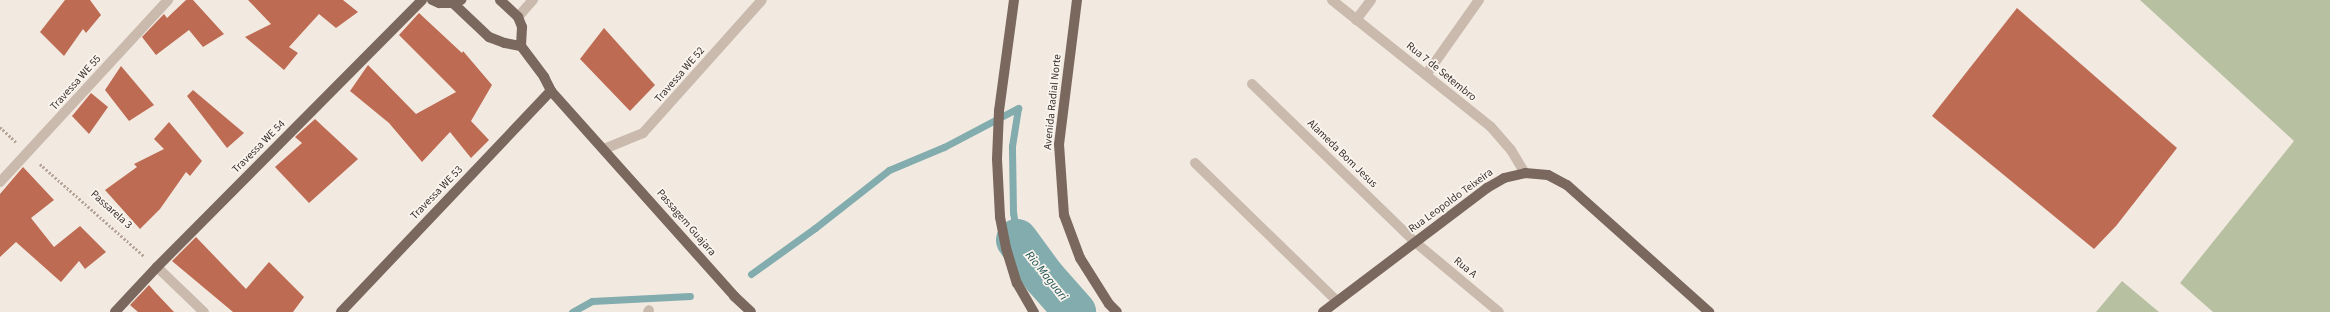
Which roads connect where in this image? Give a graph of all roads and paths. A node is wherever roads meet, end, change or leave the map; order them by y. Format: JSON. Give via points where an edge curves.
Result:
{"nodes":[{"id":1,"x":168,"y":0,"type":"edge"},
{"id":2,"x":422,"y":0,"type":"edge"},
{"id":3,"x":432,"y":0,"type":"edge"},
{"id":4,"x":500,"y":0,"type":"edge"},
{"id":5,"x":533,"y":0,"type":"edge"},
{"id":6,"x":762,"y":0,"type":"edge"},
{"id":7,"x":1014,"y":0,"type":"edge"},
{"id":8,"x":1076,"y":0,"type":"edge"},
{"id":9,"x":1332,"y":0,"type":"edge"},
{"id":10,"x":1370,"y":0,"type":"edge"},
{"id":11,"x":1480,"y":0,"type":"edge"},
{"id":12,"x":457,"y":2,"type":"edge"},
{"id":13,"x":518,"y":17,"type":"junction"},
{"id":14,"x":1356,"y":20,"type":"junction"},
{"id":15,"x":521,"y":46,"type":"junction"},
{"id":16,"x":1426,"y":75,"type":"junction"},
{"id":17,"x":1252,"y":84,"type":"dead end"},
{"id":18,"x":551,"y":91,"type":"junction"},
{"id":19,"x":0,"y":127,"type":"edge"},
{"id":20,"x":604,"y":149,"type":"junction"},
{"id":21,"x":28,"y":153,"type":"junction"},
{"id":22,"x":1195,"y":163,"type":"dead end"},
{"id":23,"x":1525,"y":173,"type":"junction"},
{"id":24,"x":0,"y":182,"type":"edge"},
{"id":25,"x":1415,"y":242,"type":"junction"},
{"id":26,"x":156,"y":267,"type":"junction"},
{"id":27,"x":1337,"y":300,"type":"junction"},
{"id":28,"x":115,"y":312,"type":"edge"},
{"id":29,"x":204,"y":312,"type":"edge"},
{"id":30,"x":341,"y":312,"type":"edge"},
{"id":31,"x":751,"y":312,"type":"edge"},
{"id":32,"x":1034,"y":312,"type":"edge"},
{"id":33,"x":1117,"y":312,"type":"edge"},
{"id":34,"x":1323,"y":312,"type":"edge"},
{"id":35,"x":1499,"y":312,"type":"edge"},
{"id":36,"x":1709,"y":312,"type":"edge"}],
"edges":[{"from":1,"to":21,"type":"street","name":"Travessa WE 55"},
{"from":2,"to":26,"type":"main road","name":"Travessa WE 54"},
{"from":3,"to":12,"type":"main road","via":[[439,3]]},
{"from":4,"to":13,"type":"main road"},
{"from":5,"to":13,"type":"street"},
{"from":6,"to":20,"type":"street","name":"Travessa WE 52","via":[[643,133]]},
{"from":7,"to":32,"type":"main road","via":[[999,112],[997,160],[1000,218],[1017,283]]},
{"from":8,"to":33,"type":"main road","name":"Avenida Radial Norte","via":[[1058,144],[1064,215],[1080,258],[1109,304]]},
{"from":9,"to":14,"type":"street","name":"Rua 7 de Setembro"},
{"from":10,"to":14,"type":"street"},
{"from":11,"to":16,"type":"street"},
{"from":12,"to":15,"type":"main road","via":[[489,37]]},
{"from":13,"to":15,"type":"main road","via":[[522,27]]},
{"from":14,"to":16,"type":"street","name":"Rua 7 de Setembro"},
{"from":15,"to":18,"type":"main road","name":"Passagem Guajara"},
{"from":16,"to":23,"type":"street","name":"Rua 7 de Setembro","via":[[1491,128],[1511,150]]},
{"from":17,"to":25,"type":"street","name":"Alameda Bom Jesus"},
{"from":18,"to":20,"type":"main road","name":"Passagem Guajara"},
{"from":18,"to":30,"type":"main road","name":"Travessa WE 53"},
{"from":19,"to":21,"type":"path","name":"Passarela 3"},
{"from":20,"to":31,"type":"main road","name":"Passagem Guajara"},
{"from":21,"to":24,"type":"street","name":"Travessa WE 55"},
{"from":21,"to":26,"type":"path","name":"Passarela 3"},
{"from":22,"to":27,"type":"street"},
{"from":23,"to":25,"type":"main road","name":"Rua Leopoldo Teixeira","via":[[1504,178],[1487,188]]},
{"from":23,"to":36,"type":"main road","name":"Rua Leopoldo Teixeira","via":[[1548,175],[1567,185]]},
{"from":25,"to":27,"type":"main road","name":"Rua Leopoldo Teixeira"},
{"from":25,"to":35,"type":"street","name":"Rua A"},
{"from":26,"to":28,"type":"main road","name":"Travessa WE 54"},
{"from":26,"to":29,"type":"street"},
{"from":27,"to":34,"type":"main road","name":"Rua Leopoldo Teixeira"}]}
